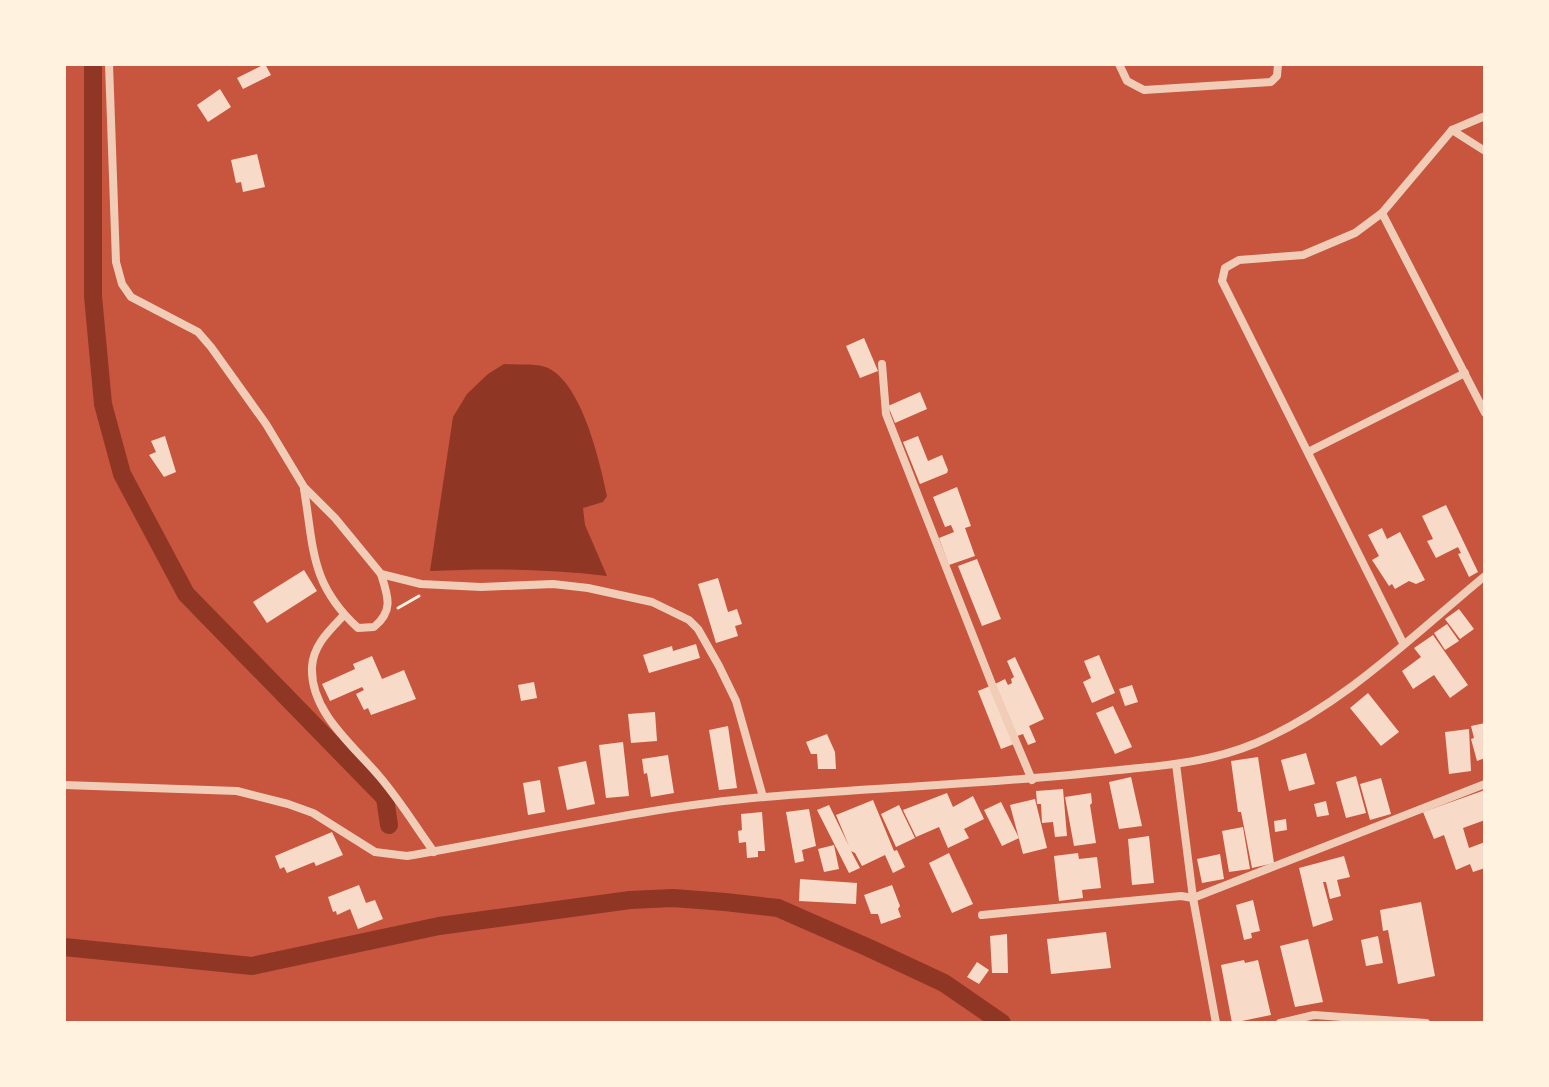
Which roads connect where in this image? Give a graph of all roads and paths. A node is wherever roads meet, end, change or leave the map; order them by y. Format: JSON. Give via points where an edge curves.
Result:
{"nodes":[{"id":1,"x":109,"y":64,"type":"edge"},
{"id":2,"x":1119,"y":64,"type":"edge"},
{"id":3,"x":1278,"y":64,"type":"edge"},
{"id":4,"x":1485,"y":116,"type":"edge"},
{"id":5,"x":1452,"y":130,"type":"junction"},
{"id":6,"x":1485,"y":151,"type":"edge"},
{"id":7,"x":1382,"y":213,"type":"junction"},
{"id":8,"x":882,"y":364,"type":"dead end"},
{"id":9,"x":1465,"y":373,"type":"junction"},
{"id":10,"x":1485,"y":413,"type":"edge"},
{"id":11,"x":1308,"y":452,"type":"junction"},
{"id":12,"x":304,"y":487,"type":"junction"},
{"id":13,"x":381,"y":574,"type":"junction"},
{"id":14,"x":1485,"y":576,"type":"edge"},
{"id":15,"x":439,"y":584,"type":"junction"},
{"id":16,"x":387,"y":614,"type":"junction"},
{"id":17,"x":344,"y":615,"type":"junction"},
{"id":18,"x":1403,"y":643,"type":"junction"},
{"id":19,"x":1176,"y":764,"type":"junction"},
{"id":20,"x":1032,"y":780,"type":"junction"},
{"id":21,"x":1485,"y":784,"type":"edge"},
{"id":22,"x":64,"y":785,"type":"edge"},
{"id":23,"x":763,"y":797,"type":"junction"},
{"id":24,"x":434,"y":852,"type":"junction"},
{"id":25,"x":1193,"y":898,"type":"junction"},
{"id":26,"x":982,"y":915,"type":"dead end"},
{"id":27,"x":1216,"y":1023,"type":"edge"},
{"id":28,"x":1280,"y":1023,"type":"edge"},
{"id":29,"x":1426,"y":1023,"type":"edge"}],
"edges":[{"from":1,"to":12,"type":"street","via":[[116,262],[122,284],[131,297],[198,332],[266,424]]},
{"from":2,"to":3,"type":"street","via":[[1127,81],[1144,90],[1274,80]]},
{"from":4,"to":5,"type":"street"},
{"from":5,"to":6,"type":"street"},
{"from":5,"to":7,"type":"street"},
{"from":7,"to":9,"type":"street"},
{"from":7,"to":11,"type":"street","via":[[1355,233],[1303,255],[1225,268],[1222,281]]},
{"from":8,"to":20,"type":"street","via":[[886,414]]},
{"from":9,"to":10,"type":"street"},
{"from":9,"to":11,"type":"street"},
{"from":11,"to":18,"type":"street"},
{"from":12,"to":13,"type":"street"},
{"from":12,"to":17,"type":"street","via":[[315,568]]},
{"from":13,"to":15,"type":"street"},
{"from":13,"to":16,"type":"street"},
{"from":14,"to":18,"type":"street"},
{"from":15,"to":16,"type":"path"},
{"from":15,"to":23,"type":"street","via":[[588,588],[652,602],[689,620],[736,701]]},
{"from":16,"to":17,"type":"street","via":[[365,629]]},
{"from":17,"to":24,"type":"street","via":[[316,650],[316,692],[328,716]]},
{"from":18,"to":19,"type":"street","via":[[1335,701],[1297,723],[1219,757]]},
{"from":19,"to":20,"type":"street"},
{"from":19,"to":25,"type":"street"},
{"from":20,"to":23,"type":"street"},
{"from":21,"to":25,"type":"street"},
{"from":22,"to":24,"type":"street","via":[[237,791],[313,813],[375,852]]},
{"from":23,"to":24,"type":"street"},
{"from":25,"to":26,"type":"street"},
{"from":25,"to":27,"type":"street"},
{"from":28,"to":29,"type":"street","via":[[1314,1015]]}]}
